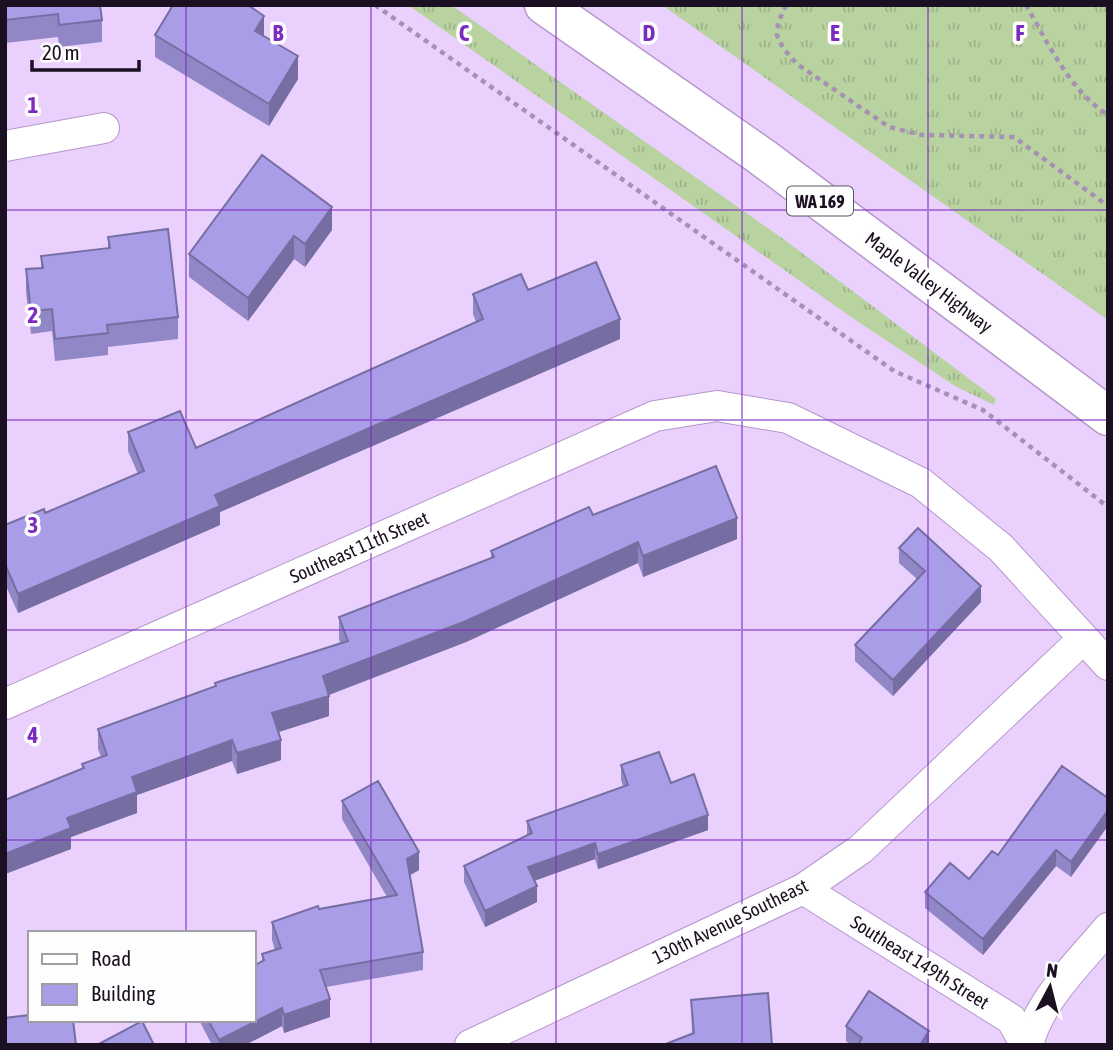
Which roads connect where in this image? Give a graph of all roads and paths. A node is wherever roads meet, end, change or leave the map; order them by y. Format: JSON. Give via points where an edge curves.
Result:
{"nodes":[{"id":1,"x":374,"y":5,"type":"edge"},
{"id":2,"x":544,"y":5,"type":"edge"},
{"id":3,"x":786,"y":5,"type":"edge"},
{"id":4,"x":1026,"y":5,"type":"edge"},
{"id":5,"x":1108,"y":115,"type":"edge"},
{"id":6,"x":104,"y":128,"type":"dead end"},
{"id":7,"x":5,"y":146,"type":"edge"},
{"id":8,"x":1108,"y":206,"type":"edge"},
{"id":9,"x":1108,"y":416,"type":"edge"},
{"id":10,"x":1108,"y":507,"type":"edge"},
{"id":11,"x":1083,"y":639,"type":"junction"},
{"id":12,"x":1108,"y":666,"type":"edge"},
{"id":13,"x":5,"y":704,"type":"edge"},
{"id":14,"x":803,"y":889,"type":"junction"},
{"id":15,"x":1108,"y":928,"type":"edge"},
{"id":16,"x":470,"y":1045,"type":"edge"},
{"id":17,"x":1027,"y":1045,"type":"edge"}],
"edges":[{"from":1,"to":10,"type":"path","via":[[894,371],[984,410]]},
{"from":2,"to":9,"type":"main road","name":"Maple Valley Highway","number":"WA 169","via":[[762,157]]},
{"from":3,"to":8,"type":"path","via":[[776,35],[783,48],[797,64],[889,127],[922,135],[1014,137]]},
{"from":4,"to":5,"type":"path","via":[[1090,104]]},
{"from":6,"to":7,"type":"street"},
{"from":11,"to":12,"type":"street","name":"Southeast 11th Street"},
{"from":11,"to":13,"type":"street","name":"Southeast 11th Street","via":[[1001,548],[920,483],[788,418],[717,406],[655,416]]},
{"from":11,"to":14,"type":"street","name":"130th Avenue Southeast","via":[[861,849]]},
{"from":14,"to":16,"type":"street","name":"130th Avenue Southeast"},
{"from":14,"to":17,"type":"street","name":"Southeast 149th Street","via":[[1012,1019]]},
{"from":15,"to":17,"type":"street","via":[[1044,1007]]}]}
